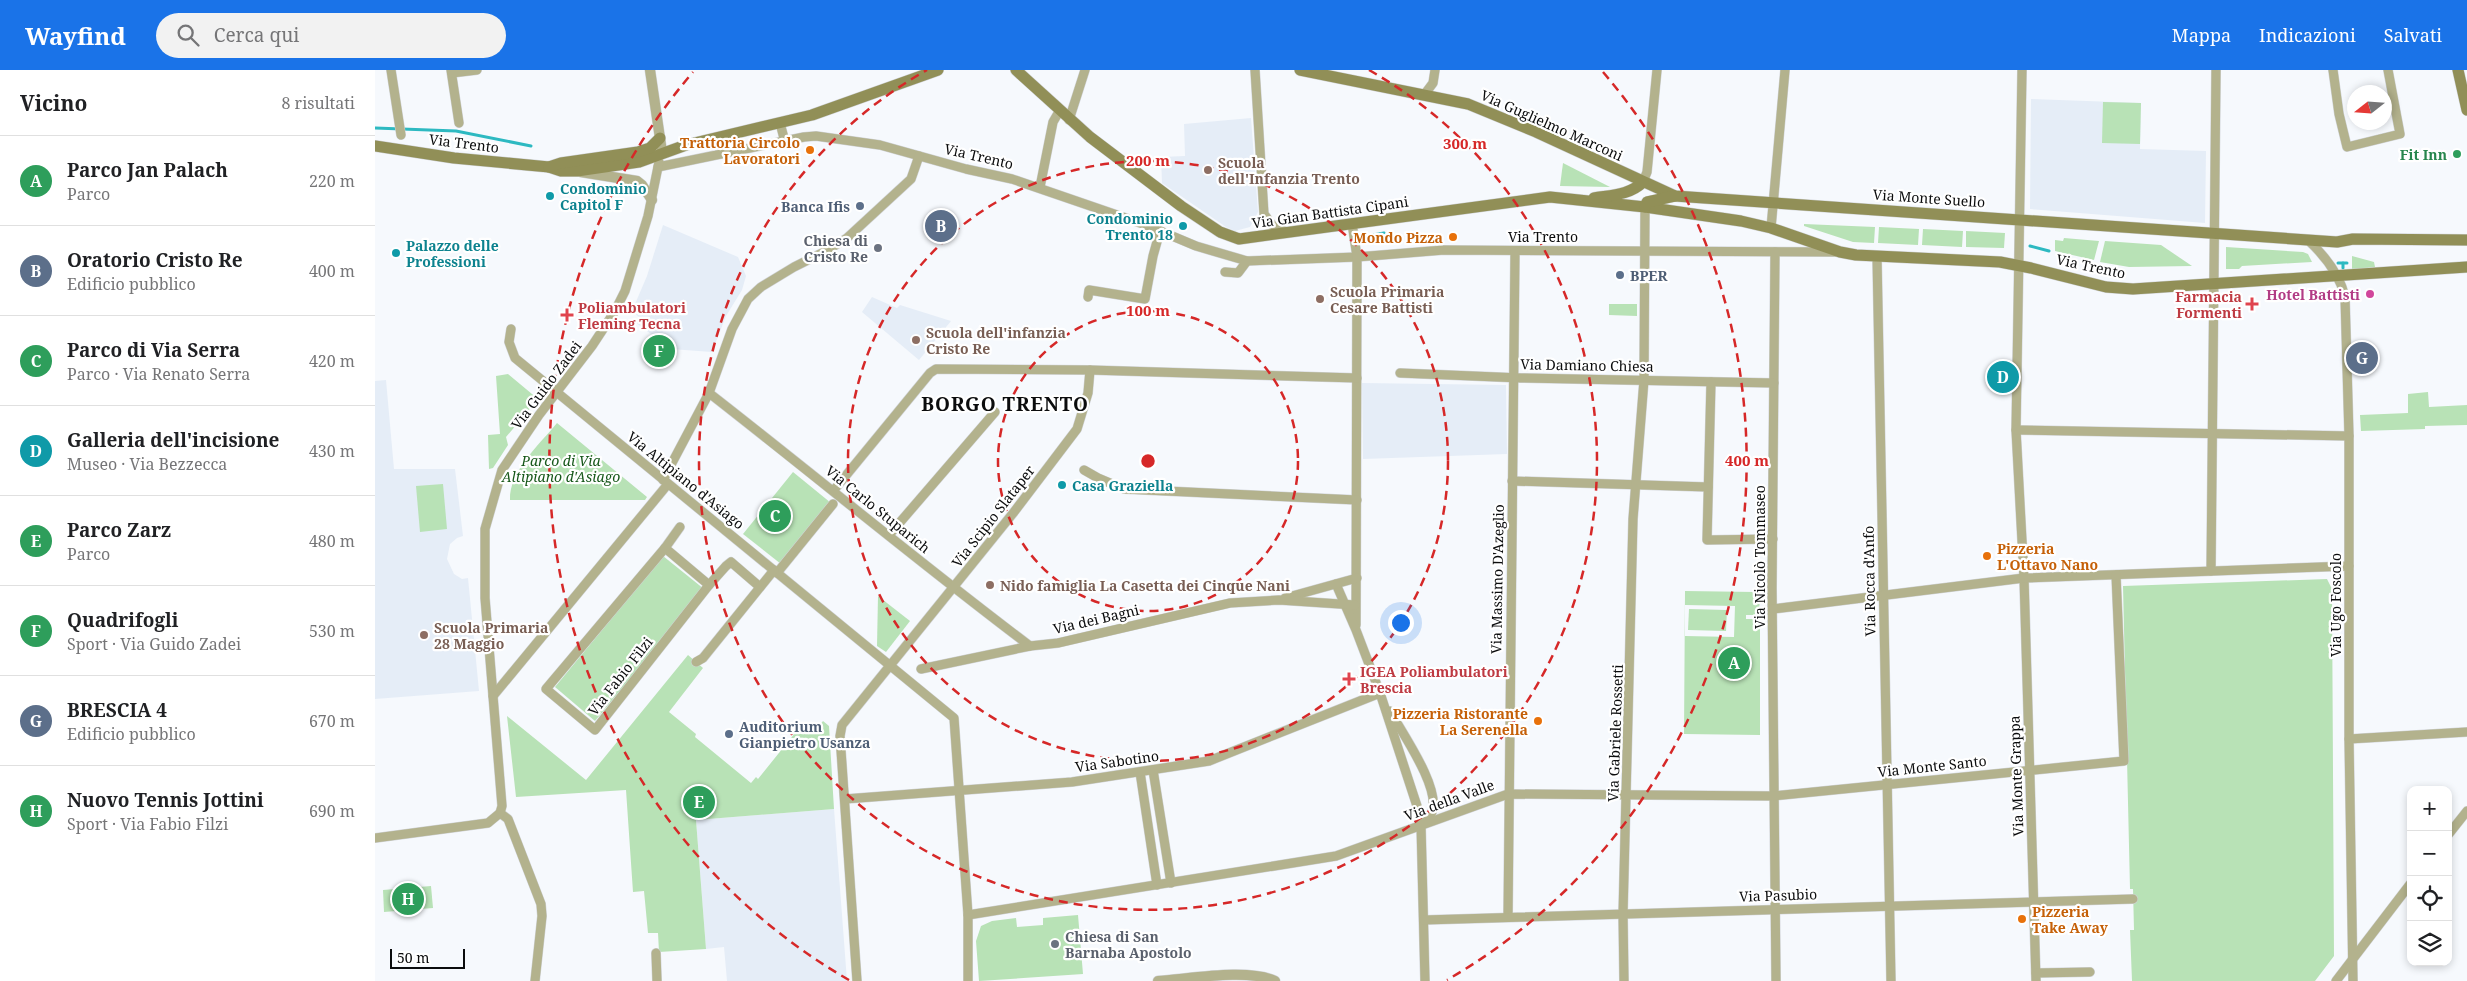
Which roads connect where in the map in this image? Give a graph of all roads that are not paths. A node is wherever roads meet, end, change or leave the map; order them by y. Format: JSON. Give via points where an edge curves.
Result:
{"nodes":[{"id":1,"x":391,"y":70,"type":"edge"},
{"id":2,"x":477,"y":70,"type":"edge"},
{"id":3,"x":650,"y":70,"type":"edge"},
{"id":4,"x":939,"y":70,"type":"edge"},
{"id":5,"x":1016,"y":70,"type":"edge"},
{"id":6,"x":1085,"y":70,"type":"edge"},
{"id":7,"x":1255,"y":70,"type":"edge"},
{"id":8,"x":1300,"y":70,"type":"edge"},
{"id":9,"x":1435,"y":70,"type":"edge"},
{"id":10,"x":1657,"y":70,"type":"edge"},
{"id":11,"x":1785,"y":70,"type":"edge"},
{"id":12,"x":2022,"y":70,"type":"edge"},
{"id":13,"x":2216,"y":70,"type":"edge"},
{"id":14,"x":2333,"y":70,"type":"edge"},
{"id":15,"x":2388,"y":70,"type":"edge"},
{"id":16,"x":2458,"y":70,"type":"edge"},
{"id":17,"x":452,"y":72,"type":"edge"},
{"id":18,"x":1424,"y":95,"type":"junction"},
{"id":19,"x":1059,"y":110,"type":"junction"},
{"id":20,"x":2467,"y":110,"type":"edge"},
{"id":21,"x":1069,"y":120,"type":"junction"},
{"id":22,"x":459,"y":123,"type":"dead end"},
{"id":23,"x":780,"y":124,"type":"junction"},
{"id":24,"x":401,"y":135,"type":"dead end"},
{"id":25,"x":660,"y":138,"type":"junction"},
{"id":26,"x":785,"y":142,"type":"junction"},
{"id":27,"x":375,"y":146,"type":"edge"},
{"id":28,"x":662,"y":152,"type":"junction"},
{"id":29,"x":919,"y":156,"type":"junction"},
{"id":30,"x":549,"y":167,"type":"junction"},
{"id":31,"x":658,"y":167,"type":"junction"},
{"id":32,"x":577,"y":171,"type":"junction"},
{"id":33,"x":1643,"y":182,"type":"junction"},
{"id":34,"x":1040,"y":187,"type":"junction"},
{"id":35,"x":1675,"y":196,"type":"junction"},
{"id":36,"x":652,"y":200,"type":"junction"},
{"id":37,"x":1578,"y":200,"type":"junction"},
{"id":38,"x":1773,"y":202,"type":"junction"},
{"id":39,"x":1645,"y":207,"type":"junction"},
{"id":40,"x":2020,"y":220,"type":"junction"},
{"id":41,"x":1352,"y":224,"type":"junction"},
{"id":42,"x":1771,"y":228,"type":"junction"},
{"id":43,"x":1160,"y":231,"type":"junction"},
{"id":44,"x":1286,"y":232,"type":"junction"},
{"id":45,"x":2215,"y":233,"type":"junction"},
{"id":46,"x":2308,"y":240,"type":"junction"},
{"id":47,"x":2467,"y":240,"type":"edge"},
{"id":48,"x":1515,"y":252,"type":"junction"},
{"id":49,"x":1644,"y":252,"type":"junction"},
{"id":50,"x":1775,"y":252,"type":"junction"},
{"id":51,"x":1840,"y":252,"type":"junction"},
{"id":52,"x":1357,"y":257,"type":"junction"},
{"id":53,"x":1877,"y":257,"type":"junction"},
{"id":54,"x":1247,"y":261,"type":"junction"},
{"id":55,"x":2019,"y":265,"type":"junction"},
{"id":56,"x":2467,"y":267,"type":"edge"},
{"id":57,"x":1225,"y":272,"type":"dead end"},
{"id":58,"x":2337,"y":277,"type":"junction"},
{"id":59,"x":2214,"y":285,"type":"junction"},
{"id":60,"x":1087,"y":292,"type":"dead end"},
{"id":61,"x":511,"y":329,"type":"dead end"},
{"id":62,"x":1089,"y":370,"type":"junction"},
{"id":63,"x":1400,"y":373,"type":"dead end"},
{"id":64,"x":1357,"y":378,"type":"junction"},
{"id":65,"x":1514,"y":378,"type":"junction"},
{"id":66,"x":1645,"y":380,"type":"junction"},
{"id":67,"x":1711,"y":382,"type":"junction"},
{"id":68,"x":1774,"y":383,"type":"junction"},
{"id":69,"x":557,"y":392,"type":"junction"},
{"id":70,"x":709,"y":394,"type":"junction"},
{"id":71,"x":995,"y":412,"type":"dead end"},
{"id":72,"x":2016,"y":430,"type":"junction"},
{"id":73,"x":2212,"y":433,"type":"junction"},
{"id":74,"x":2349,"y":436,"type":"junction"},
{"id":75,"x":1084,"y":470,"type":"dead end"},
{"id":76,"x":1512,"y":481,"type":"junction"},
{"id":77,"x":666,"y":482,"type":"junction"},
{"id":78,"x":1636,"y":486,"type":"junction"},
{"id":79,"x":1708,"y":487,"type":"junction"},
{"id":80,"x":834,"y":490,"type":"junction"},
{"id":81,"x":1357,"y":500,"type":"junction"},
{"id":82,"x":833,"y":504,"type":"dead end"},
{"id":83,"x":680,"y":527,"type":"dead end"},
{"id":84,"x":889,"y":535,"type":"junction"},
{"id":85,"x":1773,"y":539,"type":"junction"},
{"id":86,"x":665,"y":548,"type":"junction"},
{"id":87,"x":2349,"y":566,"type":"junction"},
{"id":88,"x":2211,"y":571,"type":"junction"},
{"id":89,"x":776,"y":572,"type":"junction"},
{"id":90,"x":2116,"y":575,"type":"junction"},
{"id":91,"x":1357,"y":578,"type":"junction"},
{"id":92,"x":2024,"y":578,"type":"junction"},
{"id":93,"x":1336,"y":584,"type":"junction"},
{"id":94,"x":709,"y":585,"type":"junction"},
{"id":95,"x":760,"y":587,"type":"junction"},
{"id":96,"x":953,"y":588,"type":"junction"},
{"id":97,"x":1882,"y":596,"type":"junction"},
{"id":98,"x":1279,"y":600,"type":"junction"},
{"id":99,"x":1343,"y":605,"type":"junction"},
{"id":100,"x":1355,"y":605,"type":"junction"},
{"id":101,"x":1773,"y":609,"type":"junction"},
{"id":102,"x":1357,"y":630,"type":"junction"},
{"id":103,"x":1030,"y":646,"type":"junction"},
{"id":104,"x":696,"y":662,"type":"dead end"},
{"id":105,"x":889,"y":665,"type":"junction"},
{"id":106,"x":921,"y":669,"type":"dead end"},
{"id":107,"x":493,"y":694,"type":"junction"},
{"id":108,"x":1380,"y":694,"type":"junction"},
{"id":109,"x":2467,"y":732,"type":"edge"},
{"id":110,"x":2349,"y":739,"type":"junction"},
{"id":111,"x":1153,"y":770,"type":"junction"},
{"id":112,"x":2030,"y":770,"type":"junction"},
{"id":113,"x":1140,"y":772,"type":"junction"},
{"id":114,"x":1887,"y":784,"type":"junction"},
{"id":115,"x":959,"y":790,"type":"junction"},
{"id":116,"x":1508,"y":794,"type":"junction"},
{"id":117,"x":1627,"y":794,"type":"junction"},
{"id":118,"x":1773,"y":796,"type":"junction"},
{"id":119,"x":845,"y":799,"type":"junction"},
{"id":120,"x":2467,"y":811,"type":"edge"},
{"id":121,"x":500,"y":814,"type":"junction"},
{"id":122,"x":1421,"y":825,"type":"junction"},
{"id":123,"x":2451,"y":831,"type":"edge"},
{"id":124,"x":375,"y":838,"type":"edge"},
{"id":125,"x":1171,"y":883,"type":"junction"},
{"id":126,"x":1157,"y":885,"type":"junction"},
{"id":127,"x":2407,"y":888,"type":"edge"},
{"id":128,"x":2133,"y":899,"type":"dead end"},
{"id":129,"x":2034,"y":900,"type":"junction"},
{"id":130,"x":1889,"y":905,"type":"junction"},
{"id":131,"x":1775,"y":909,"type":"junction"},
{"id":132,"x":1623,"y":914,"type":"junction"},
{"id":133,"x":968,"y":915,"type":"junction"},
{"id":134,"x":1507,"y":917,"type":"junction"},
{"id":135,"x":1424,"y":920,"type":"junction"},
{"id":136,"x":656,"y":952,"type":"dead end"},
{"id":137,"x":2353,"y":958,"type":"junction"},
{"id":138,"x":2090,"y":972,"type":"dead end"},
{"id":139,"x":2036,"y":977,"type":"edge"},
{"id":140,"x":535,"y":981,"type":"edge"},
{"id":141,"x":657,"y":981,"type":"edge"},
{"id":142,"x":857,"y":981,"type":"edge"},
{"id":143,"x":968,"y":981,"type":"edge"},
{"id":144,"x":1158,"y":981,"type":"edge"},
{"id":145,"x":1275,"y":981,"type":"edge"},
{"id":146,"x":1425,"y":981,"type":"edge"},
{"id":147,"x":1624,"y":981,"type":"edge"},
{"id":148,"x":1776,"y":981,"type":"edge"},
{"id":149,"x":1891,"y":981,"type":"edge"},
{"id":150,"x":2336,"y":981,"type":"edge"},
{"id":151,"x":2353,"y":981,"type":"edge"}],
"edges":[{"from":1,"to":24,"type":"street"},
{"from":2,"to":17,"type":"street"},
{"from":3,"to":25,"type":"street","name":"Via Guido Zadei"},
{"from":4,"to":23,"type":"main road"},
{"from":5,"to":19,"type":"main road","name":"Via Gian Battista Cipani"},
{"from":6,"to":21,"type":"street"},
{"from":7,"to":44,"type":"street","via":[[1264,214],[1273,226]]},
{"from":8,"to":18,"type":"main road","name":"Via Guglielmo Marconi"},
{"from":9,"to":18,"type":"street","via":[[1433,83]]},
{"from":10,"to":33,"type":"street","via":[[1647,172]]},
{"from":11,"to":38,"type":"street"},
{"from":12,"to":40,"type":"street"},
{"from":13,"to":45,"type":"street"},
{"from":14,"to":15,"type":"street","via":[[2347,147],[2400,134]]},
{"from":16,"to":20,"type":"main road"},
{"from":17,"to":22,"type":"street"},
{"from":18,"to":33,"type":"main road","name":"Via Guglielmo Marconi","via":[[1468,104]]},
{"from":19,"to":21,"type":"main road","name":"Via Gian Battista Cipani"},
{"from":19,"to":34,"type":"street","via":[[1053,122]]},
{"from":21,"to":44,"type":"main road","name":"Via Gian Battista Cipani","via":[[1220,232],[1239,239]]},
{"from":23,"to":26,"type":"street"},
{"from":23,"to":28,"type":"main road"},
{"from":25,"to":28,"type":"street","name":"Via Guido Zadei"},
{"from":25,"to":30,"type":"main road","name":"Via Trento","via":[[649,148],[638,152]]},
{"from":26,"to":29,"type":"street","name":"Via Trento","via":[[816,136],[880,145]]},
{"from":26,"to":31,"type":"street","name":"Via Trento"},
{"from":27,"to":30,"type":"main road","name":"Via Trento"},
{"from":28,"to":31,"type":"street","name":"Via Guido Zadei"},
{"from":28,"to":32,"type":"main road","name":"Via Trento","via":[[639,162]]},
{"from":29,"to":34,"type":"street","name":"Via Trento"},
{"from":29,"to":70,"type":"street","via":[[911,179],[847,238],[794,266],[748,299],[732,329]]},
{"from":30,"to":32,"type":"main road","name":"Via Trento"},
{"from":31,"to":36,"type":"street","name":"Via Guido Zadei"},
{"from":32,"to":36,"type":"street","name":"Via Trento","via":[[637,181]]},
{"from":33,"to":35,"type":"main road","name":"Via Monte Suello"},
{"from":33,"to":37,"type":"main road","via":[[1624,193]]},
{"from":34,"to":43,"type":"street","name":"Via Trento"},
{"from":35,"to":38,"type":"main road","name":"Via Monte Suello"},
{"from":35,"to":39,"type":"main road","via":[[1647,202]]},
{"from":36,"to":69,"type":"street","name":"Via Guido Zadei","via":[[636,258],[615,311]]},
{"from":37,"to":39,"type":"main road","name":"Via Gian Battista Cipani"},
{"from":37,"to":41,"type":"main road","name":"Via Gian Battista Cipani","via":[[1538,198]]},
{"from":38,"to":40,"type":"main road","name":"Via Monte Suello"},
{"from":38,"to":42,"type":"street"},
{"from":39,"to":42,"type":"main road"},
{"from":39,"to":49,"type":"street","name":"Via Gabriele Rossetti"},
{"from":40,"to":45,"type":"main road","name":"Via Monte Suello"},
{"from":40,"to":55,"type":"street"},
{"from":41,"to":44,"type":"main road","name":"Via Gian Battista Cipani"},
{"from":41,"to":52,"type":"street"},
{"from":42,"to":51,"type":"main road","name":"Via Trento"},
{"from":43,"to":54,"type":"street","name":"Via Trento"},
{"from":43,"to":60,"type":"street","via":[[1145,299]]},
{"from":45,"to":46,"type":"main road","name":"Via Monte Suello"},
{"from":45,"to":59,"type":"street"},
{"from":46,"to":47,"type":"main road","name":"Via Monte Suello"},
{"from":46,"to":58,"type":"street","name":"Via Ugo Foscolo","via":[[2323,255]]},
{"from":48,"to":49,"type":"street","name":"Via Trento"},
{"from":48,"to":52,"type":"street","name":"Via Trento","via":[[1422,250]]},
{"from":48,"to":65,"type":"street","name":"Via Massimo D'Azeglio"},
{"from":49,"to":50,"type":"street","name":"Via Trento"},
{"from":49,"to":66,"type":"street","name":"Via Gabriele Rossetti"},
{"from":50,"to":51,"type":"street","name":"Via Trento"},
{"from":50,"to":68,"type":"street","name":"Via Nicolò Tommaseo"},
{"from":51,"to":53,"type":"main road","name":"Via Trento"},
{"from":52,"to":54,"type":"street","name":"Via Trento"},
{"from":52,"to":64,"type":"street"},
{"from":53,"to":55,"type":"main road","name":"Via Trento"},
{"from":53,"to":97,"type":"street","name":"Via Rocca d'Anfo"},
{"from":54,"to":57,"type":"street","name":"Via Trento","via":[[1238,273]]},
{"from":55,"to":59,"type":"main road","name":"Via Trento","via":[[2120,288]]},
{"from":55,"to":72,"type":"street","name":"Via Monte Grappa"},
{"from":56,"to":58,"type":"main road","name":"Via Trento"},
{"from":58,"to":59,"type":"main road","name":"Via Trento"},
{"from":58,"to":74,"type":"street","name":"Via Ugo Foscolo","via":[[2345,297]]},
{"from":59,"to":73,"type":"street"},
{"from":61,"to":69,"type":"street","name":"Via Altipiano d'Asiago","via":[[509,342],[515,358]]},
{"from":62,"to":64,"type":"street"},
{"from":62,"to":80,"type":"street","via":[[936,369]]},
{"from":62,"to":96,"type":"street","name":"Via Scipio Slataper","via":[[1088,393],[1077,429]]},
{"from":63,"to":65,"type":"street","name":"Via Damiano Chiesa"},
{"from":64,"to":81,"type":"street"},
{"from":65,"to":66,"type":"street","name":"Via Damiano Chiesa"},
{"from":65,"to":76,"type":"street","name":"Via Massimo D'Azeglio"},
{"from":66,"to":67,"type":"street","name":"Via Damiano Chiesa"},
{"from":66,"to":78,"type":"street","name":"Via Gabriele Rossetti"},
{"from":67,"to":68,"type":"street","name":"Via Damiano Chiesa"},
{"from":67,"to":79,"type":"street"},
{"from":68,"to":85,"type":"street","name":"Via Nicolò Tommaseo"},
{"from":69,"to":77,"type":"street","name":"Via Altipiano d'Asiago"},
{"from":69,"to":107,"type":"street","name":"Via Guido Zadei","via":[[502,470],[485,529],[485,598]]},
{"from":70,"to":77,"type":"street"},
{"from":70,"to":80,"type":"street","name":"Via Carlo Stuparich"},
{"from":71,"to":84,"type":"street"},
{"from":72,"to":73,"type":"street"},
{"from":72,"to":92,"type":"street","name":"Via Monte Grappa"},
{"from":73,"to":74,"type":"street"},
{"from":73,"to":88,"type":"street"},
{"from":74,"to":87,"type":"street","name":"Via Ugo Foscolo"},
{"from":75,"to":81,"type":"street","via":[[1124,489]]},
{"from":76,"to":78,"type":"street"},
{"from":76,"to":116,"type":"street","name":"Via Massimo D'Azeglio"},
{"from":77,"to":89,"type":"street","name":"Via Altipiano d'Asiago"},
{"from":77,"to":107,"type":"street"},
{"from":78,"to":79,"type":"street"},
{"from":78,"to":117,"type":"street","name":"Via Gabriele Rossetti"},
{"from":79,"to":85,"type":"street","via":[[1707,540]]},
{"from":80,"to":84,"type":"street","name":"Via Carlo Stuparich"},
{"from":81,"to":91,"type":"street"},
{"from":82,"to":89,"type":"street"},
{"from":83,"to":86,"type":"street","name":"Via Fabio Filzi"},
{"from":84,"to":96,"type":"street","name":"Via Carlo Stuparich"},
{"from":85,"to":101,"type":"street","name":"Via Nicolò Tommaseo"},
{"from":86,"to":94,"type":"street"},
{"from":86,"to":94,"type":"street","name":"Via Fabio Filzi","via":[[546,689],[553,695],[595,730]]},
{"from":87,"to":88,"type":"street"},
{"from":87,"to":110,"type":"street","name":"Via Ugo Foscolo"},
{"from":88,"to":90,"type":"street"},
{"from":89,"to":95,"type":"street"},
{"from":89,"to":105,"type":"street","name":"Via Altipiano d'Asiago"},
{"from":90,"to":92,"type":"street"},
{"from":90,"to":112,"type":"street","name":"Via Monte Santo","via":[[2124,761]]},
{"from":91,"to":93,"type":"street","name":"Via dei Bagni"},
{"from":91,"to":100,"type":"street"},
{"from":92,"to":97,"type":"street"},
{"from":92,"to":112,"type":"street","name":"Via Monte Grappa"},
{"from":93,"to":98,"type":"street","name":"Via dei Bagni"},
{"from":93,"to":99,"type":"street"},
{"from":94,"to":95,"type":"street","name":"Via Fabio Filzi","via":[[731,562]]},
{"from":95,"to":104,"type":"street","via":[[703,658]]},
{"from":96,"to":103,"type":"street","name":"Via Carlo Stuparich"},
{"from":96,"to":105,"type":"street","name":"Via Scipio Slataper"},
{"from":97,"to":101,"type":"street"},
{"from":97,"to":114,"type":"street","name":"Via Rocca d'Anfo"},
{"from":98,"to":99,"type":"street","name":"Via dei Bagni"},
{"from":98,"to":103,"type":"street","name":"Via dei Bagni","via":[[1205,607]]},
{"from":99,"to":100,"type":"street","name":"Via dei Bagni"},
{"from":99,"to":102,"type":"street"},
{"from":100,"to":102,"type":"street"},
{"from":101,"to":118,"type":"street","name":"Via Nicolò Tommaseo"},
{"from":102,"to":108,"type":"street"},
{"from":103,"to":106,"type":"street","name":"Via dei Bagni"},
{"from":105,"to":115,"type":"street","name":"Via Altipiano d'Asiago","via":[[954,718]]},
{"from":105,"to":119,"type":"street","name":"Via Scipio Slataper","via":[[842,725]]},
{"from":107,"to":121,"type":"street"},
{"from":108,"to":111,"type":"street","name":"Via Sabotino","via":[[1209,762]]},
{"from":108,"to":122,"type":"street"},
{"from":108,"to":122,"type":"street","via":[[1431,791],[1432,813]]},
{"from":109,"to":110,"type":"street"},
{"from":110,"to":137,"type":"street","name":"Via Ugo Foscolo"},
{"from":111,"to":113,"type":"street","name":"Via Sabotino"},
{"from":111,"to":125,"type":"street"},
{"from":112,"to":114,"type":"street","name":"Via Monte Santo"},
{"from":112,"to":129,"type":"street","name":"Via Monte Grappa"},
{"from":113,"to":115,"type":"street","name":"Via Sabotino","via":[[1072,782]]},
{"from":113,"to":126,"type":"street"},
{"from":114,"to":118,"type":"street","name":"Via Monte Santo"},
{"from":114,"to":130,"type":"street","name":"Via Rocca d'Anfo"},
{"from":115,"to":119,"type":"street","name":"Via Sabotino"},
{"from":115,"to":133,"type":"street","name":"Via Altipiano d'Asiago"},
{"from":116,"to":117,"type":"street","name":"Via della Valle"},
{"from":116,"to":122,"type":"street","name":"Via della Valle"},
{"from":116,"to":134,"type":"street","name":"Via Massimo D'Azeglio"},
{"from":117,"to":118,"type":"street","name":"Via della Valle"},
{"from":117,"to":132,"type":"street","name":"Via Gabriele Rossetti"},
{"from":118,"to":131,"type":"street","name":"Via Nicolò Tommaseo"},
{"from":119,"to":142,"type":"street","name":"Via Scipio Slataper"},
{"from":120,"to":123,"type":"street"},
{"from":121,"to":124,"type":"street","via":[[488,823]]},
{"from":121,"to":140,"type":"street","via":[[508,820],[541,904]]},
{"from":122,"to":125,"type":"street","name":"Via della Valle","via":[[1336,856]]},
{"from":122,"to":135,"type":"street"},
{"from":125,"to":126,"type":"street","name":"Via della Valle"},
{"from":126,"to":133,"type":"street","name":"Via della Valle"},
{"from":127,"to":137,"type":"street"},
{"from":128,"to":129,"type":"street","name":"Via Pasubio"},
{"from":129,"to":130,"type":"street","name":"Via Pasubio"},
{"from":129,"to":139,"type":"street","name":"Via Monte Grappa"},
{"from":130,"to":131,"type":"street","name":"Via Pasubio"},
{"from":130,"to":149,"type":"street","name":"Via Rocca d'Anfo"},
{"from":131,"to":132,"type":"street","name":"Via Pasubio"},
{"from":131,"to":148,"type":"street","name":"Via Nicolò Tommaseo"},
{"from":132,"to":134,"type":"street","name":"Via Pasubio"},
{"from":132,"to":147,"type":"street","name":"Via Gabriele Rossetti"},
{"from":133,"to":143,"type":"street","name":"Via Altipiano d'Asiago"},
{"from":134,"to":135,"type":"street","name":"Via Pasubio"},
{"from":135,"to":146,"type":"street"},
{"from":136,"to":141,"type":"street"},
{"from":137,"to":150,"type":"street"},
{"from":137,"to":151,"type":"street","name":"Via Ugo Foscolo"},
{"from":138,"to":139,"type":"street","name":"Via Monte Grappa"},
{"from":144,"to":145,"type":"street","via":[[1246,975]]}]}
